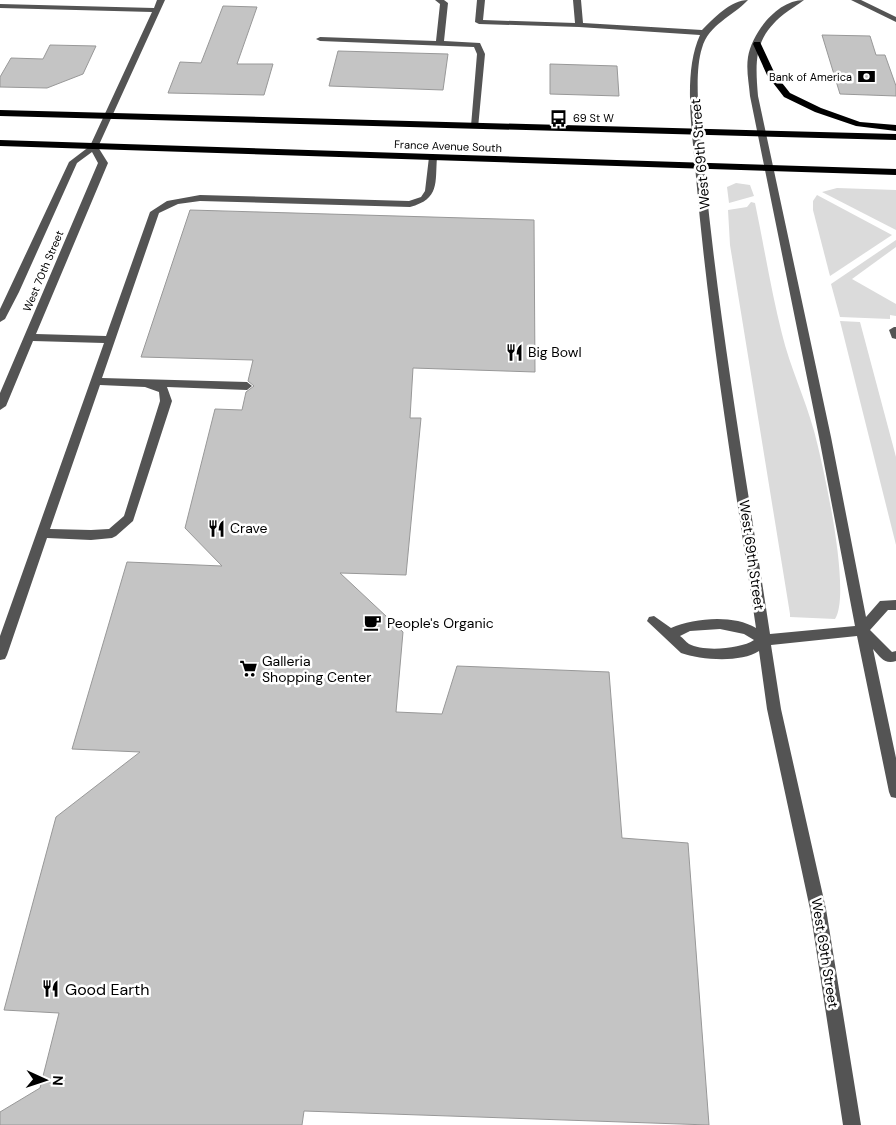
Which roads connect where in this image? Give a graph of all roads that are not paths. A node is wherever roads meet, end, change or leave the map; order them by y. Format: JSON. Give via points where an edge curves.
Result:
{"nodes":[{"id":1,"x":161,"y":0,"type":"edge"},
{"id":2,"x":439,"y":0,"type":"edge"},
{"id":3,"x":480,"y":0,"type":"edge"},
{"id":4,"x":578,"y":0,"type":"edge"},
{"id":5,"x":744,"y":0,"type":"edge"},
{"id":6,"x":800,"y":0,"type":"edge"},
{"id":7,"x":855,"y":0,"type":"edge"},
{"id":8,"x":0,"y":6,"type":"edge"},
{"id":9,"x":156,"y":10,"type":"junction"},
{"id":10,"x":896,"y":20,"type":"edge"},
{"id":11,"x":579,"y":25,"type":"junction"},
{"id":12,"x":706,"y":32,"type":"junction"},
{"id":13,"x":478,"y":34,"type":"junction"},
{"id":14,"x":320,"y":39,"type":"dead end"},
{"id":15,"x":440,"y":44,"type":"junction"},
{"id":16,"x":756,"y":44,"type":"junction"},
{"id":17,"x":0,"y":113,"type":"edge"},
{"id":18,"x":107,"y":116,"type":"junction"},
{"id":19,"x":474,"y":126,"type":"junction"},
{"id":20,"x":896,"y":128,"type":"edge"},
{"id":21,"x":697,"y":132,"type":"junction"},
{"id":22,"x":761,"y":134,"type":"junction"},
{"id":23,"x":896,"y":137,"type":"edge"},
{"id":24,"x":0,"y":143,"type":"edge"},
{"id":25,"x":94,"y":147,"type":"junction"},
{"id":26,"x":433,"y":157,"type":"junction"},
{"id":27,"x":700,"y":165,"type":"junction"},
{"id":28,"x":768,"y":168,"type":"junction"},
{"id":29,"x":896,"y":172,"type":"edge"},
{"id":30,"x":0,"y":319,"type":"edge"},
{"id":31,"x":896,"y":330,"type":"edge"},
{"id":32,"x":896,"y":336,"type":"edge"},
{"id":33,"x":29,"y":337,"type":"junction"},
{"id":34,"x":110,"y":340,"type":"junction"},
{"id":35,"x":96,"y":381,"type":"junction"},
{"id":36,"x":146,"y":383,"type":"junction"},
{"id":37,"x":247,"y":386,"type":"dead end"},
{"id":38,"x":0,"y":406,"type":"edge"},
{"id":39,"x":43,"y":533,"type":"junction"},
{"id":40,"x":896,"y":605,"type":"edge"},
{"id":41,"x":654,"y":621,"type":"dead end"},
{"id":42,"x":862,"y":630,"type":"junction"},
{"id":43,"x":671,"y":634,"type":"junction"},
{"id":44,"x":765,"y":640,"type":"junction"},
{"id":45,"x":0,"y":655,"type":"edge"},
{"id":46,"x":896,"y":656,"type":"edge"},
{"id":47,"x":896,"y":792,"type":"edge"},
{"id":48,"x":852,"y":1125,"type":"edge"}],
"edges":[{"from":1,"to":9,"type":"street"},
{"from":2,"to":15,"type":"street","via":[[444,3]]},
{"from":3,"to":13,"type":"street"},
{"from":4,"to":11,"type":"street"},
{"from":5,"to":12,"type":"street","name":"West 69th Street"},
{"from":6,"to":16,"type":"street","via":[[767,26]]},
{"from":7,"to":10,"type":"street"},
{"from":8,"to":9,"type":"street"},
{"from":9,"to":18,"type":"street"},
{"from":11,"to":12,"type":"street"},
{"from":11,"to":13,"type":"street"},
{"from":12,"to":21,"type":"street","name":"West 69th Street","via":[[698,48],[694,73]]},
{"from":13,"to":15,"type":"street"},
{"from":13,"to":19,"type":"street","via":[[481,54]]},
{"from":14,"to":15,"type":"street"},
{"from":16,"to":20,"type":"main road","via":[[771,76],[787,95],[859,124]]},
{"from":16,"to":22,"type":"street","via":[[752,77]]},
{"from":17,"to":18,"type":"main road","name":"France Avenue South"},
{"from":18,"to":19,"type":"main road","name":"France Avenue South"},
{"from":18,"to":25,"type":"street"},
{"from":19,"to":21,"type":"main road","name":"France Avenue South"},
{"from":21,"to":22,"type":"main road","name":"France Avenue South"},
{"from":21,"to":27,"type":"street","name":"West 69th Street"},
{"from":22,"to":23,"type":"main road","name":"France Avenue South"},
{"from":22,"to":28,"type":"street"},
{"from":24,"to":25,"type":"main road","name":"France Avenue South"},
{"from":25,"to":26,"type":"main road","name":"France Avenue South"},
{"from":25,"to":30,"type":"street","name":"West 70th Street","via":[[72,162]]},
{"from":25,"to":33,"type":"street","name":"West 70th Street","via":[[103,163]]},
{"from":26,"to":27,"type":"main road","name":"France Avenue South"},
{"from":26,"to":34,"type":"street","via":[[430,190],[424,199],[410,204],[200,198],[162,206],[155,212]]},
{"from":27,"to":28,"type":"main road","name":"France Avenue South"},
{"from":27,"to":44,"type":"street","name":"West 69th Street","via":[[708,256]]},
{"from":28,"to":29,"type":"main road","name":"France Avenue South"},
{"from":28,"to":42,"type":"street"},
{"from":31,"to":32,"type":"street"},
{"from":33,"to":34,"type":"street"},
{"from":33,"to":38,"type":"street","name":"West 70th Street"},
{"from":34,"to":35,"type":"street"},
{"from":35,"to":36,"type":"street"},
{"from":35,"to":39,"type":"street"},
{"from":36,"to":37,"type":"street"},
{"from":36,"to":39,"type":"street","via":[[164,390],[166,402],[128,518],[112,533]]},
{"from":39,"to":45,"type":"street"},
{"from":40,"to":42,"type":"street","via":[[885,605]]},
{"from":41,"to":43,"type":"street"},
{"from":42,"to":44,"type":"street"},
{"from":42,"to":46,"type":"street","via":[[890,658]]},
{"from":42,"to":47,"type":"street"},
{"from":43,"to":44,"type":"street","via":[[689,626],[720,624],[747,628]]},
{"from":43,"to":44,"type":"street","via":[[686,649],[706,653],[750,650]]},
{"from":44,"to":48,"type":"street","name":"West 69th Street","via":[[774,709],[818,909]]}]}
